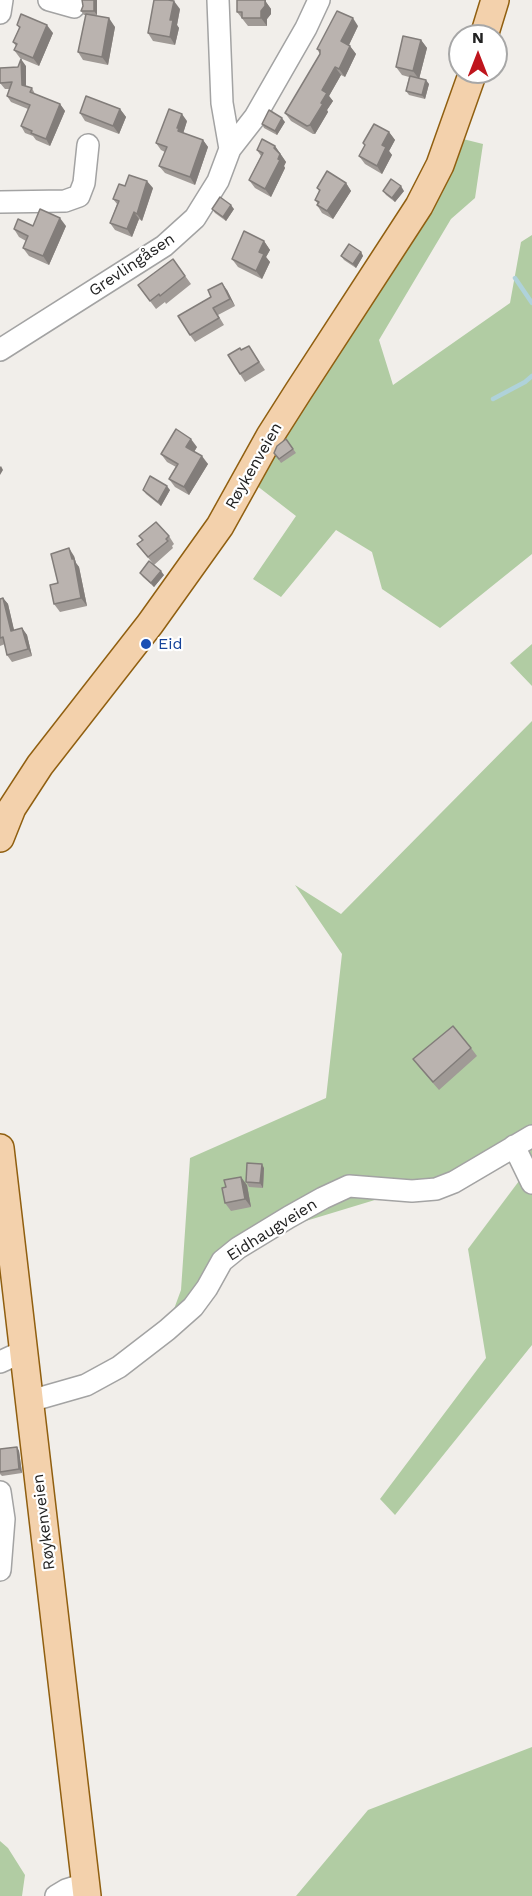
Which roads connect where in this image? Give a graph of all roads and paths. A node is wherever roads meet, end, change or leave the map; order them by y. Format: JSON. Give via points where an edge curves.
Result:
{"nodes":[{"id":1,"x":1,"y":0,"type":"edge"},
{"id":2,"x":49,"y":0,"type":"edge"},
{"id":3,"x":218,"y":0,"type":"edge"},
{"id":4,"x":319,"y":0,"type":"edge"},
{"id":5,"x":495,"y":0,"type":"edge"},
{"id":6,"x":74,"y":7,"type":"dead end"},
{"id":7,"x":0,"y":13,"type":"edge"},
{"id":8,"x":488,"y":24,"type":"edge"},
{"id":9,"x":469,"y":84,"type":"edge"},
{"id":10,"x":88,"y":145,"type":"dead end"},
{"id":11,"x":230,"y":149,"type":"junction"},
{"id":12,"x":0,"y":202,"type":"edge"},
{"id":13,"x":0,"y":350,"type":"edge"},
{"id":14,"x":3,"y":824,"type":"edge"},
{"id":15,"x":523,"y":1141,"type":"edge"},
{"id":16,"x":0,"y":1149,"type":"edge"},
{"id":17,"x":532,"y":1183,"type":"edge"},
{"id":18,"x":12,"y":1356,"type":"edge"},
{"id":19,"x":30,"y":1401,"type":"junction"},
{"id":20,"x":0,"y":1492,"type":"edge"},
{"id":21,"x":0,"y":1570,"type":"edge"},
{"id":22,"x":86,"y":1890,"type":"edge"},
{"id":23,"x":56,"y":1896,"type":"edge"}],
"edges":[{"from":1,"to":7,"type":"street"},
{"from":2,"to":6,"type":"street"},
{"from":3,"to":11,"type":"street","via":[[222,103]]},
{"from":4,"to":11,"type":"street","name":"Grevlingåsen","via":[[255,117]]},
{"from":5,"to":8,"type":"main road"},
{"from":9,"to":14,"type":"main road","name":"Røykenveien","via":[[440,165],[414,214],[281,418],[220,526],[46,757]]},
{"from":10,"to":12,"type":"street","via":[[79,196],[65,201]]},
{"from":11,"to":13,"type":"street","name":"Grevlingåsen","via":[[218,181],[195,219],[164,246]]},
{"from":15,"to":17,"type":"street"},
{"from":15,"to":19,"type":"street","name":"Eidhaugveien","via":[[436,1189],[349,1186],[289,1217],[222,1261],[193,1307],[119,1367],[86,1384]]},
{"from":16,"to":18,"type":"main road","name":"Røykenveien"},
{"from":18,"to":19,"type":"main road","name":"Røykenveien"},
{"from":19,"to":22,"type":"main road","name":"Røykenveien"},
{"from":20,"to":21,"type":"street","via":[[4,1519]]},
{"from":22,"to":23,"type":"street","via":[[66,1890]]}]}
